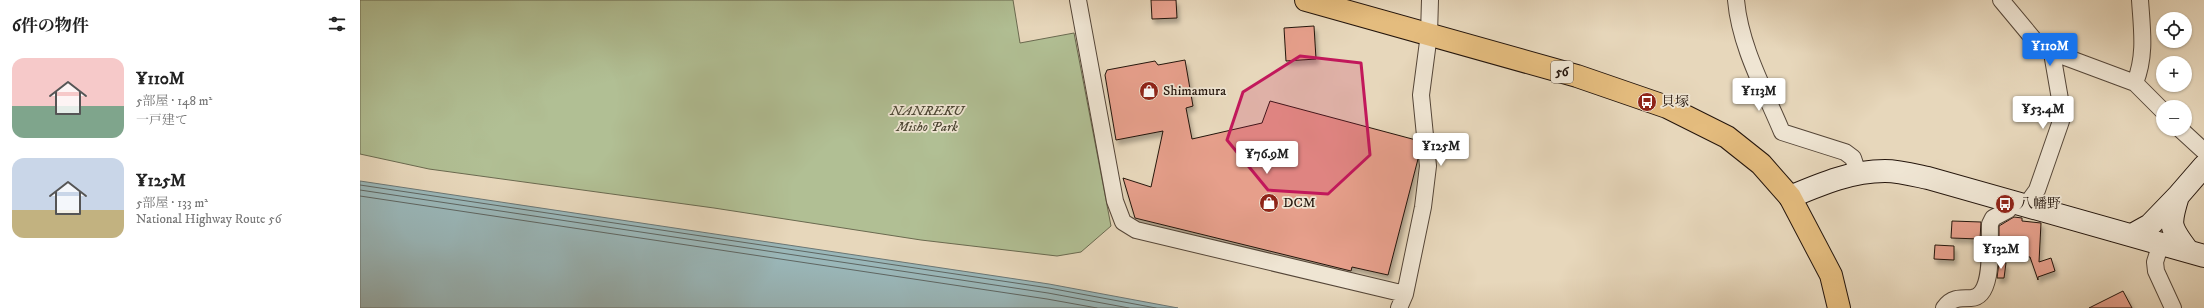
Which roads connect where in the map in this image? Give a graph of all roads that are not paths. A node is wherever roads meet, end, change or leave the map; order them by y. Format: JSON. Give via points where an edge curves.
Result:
{"nodes":[{"id":1,"x":1078,"y":0,"type":"edge"},
{"id":2,"x":1306,"y":0,"type":"edge"},
{"id":3,"x":1430,"y":0,"type":"edge"},
{"id":4,"x":1736,"y":0,"type":"edge"},
{"id":5,"x":2001,"y":0,"type":"edge"},
{"id":6,"x":2140,"y":0,"type":"edge"},
{"id":7,"x":1429,"y":34,"type":"junction"},
{"id":8,"x":2052,"y":53,"type":"junction"},
{"id":9,"x":2135,"y":83,"type":"junction"},
{"id":10,"x":2156,"y":104,"type":"edge"},
{"id":11,"x":2188,"y":136,"type":"edge"},
{"id":12,"x":2204,"y":151,"type":"edge"},
{"id":13,"x":2204,"y":166,"type":"edge"},
{"id":14,"x":1858,"y":173,"type":"junction"},
{"id":15,"x":2178,"y":196,"type":"junction"},
{"id":16,"x":1790,"y":197,"type":"junction"},
{"id":17,"x":2021,"y":204,"type":"junction"},
{"id":18,"x":2132,"y":235,"type":"junction"},
{"id":19,"x":2161,"y":243,"type":"junction"},
{"id":20,"x":2196,"y":254,"type":"edge"},
{"id":21,"x":1402,"y":301,"type":"edge"},
{"id":22,"x":1839,"y":308,"type":"edge"},
{"id":23,"x":1944,"y":308,"type":"edge"},
{"id":24,"x":2174,"y":308,"type":"edge"}],
"edges":[{"from":1,"to":21,"type":"street","via":[[1115,201],[1122,222],[1136,230]]},
{"from":2,"to":7,"type":"highway","number":"56"},
{"from":3,"to":7,"type":"street"},
{"from":4,"to":14,"type":"street","via":[[1737,15],[1745,43],[1782,132],[1845,152],[1853,158]]},
{"from":5,"to":8,"type":"street","via":[[2041,48]]},
{"from":6,"to":9,"type":"street","via":[[2142,66]]},
{"from":7,"to":16,"type":"highway","number":"56","via":[[1577,76],[1668,107],[1727,137],[1761,164]]},
{"from":7,"to":21,"type":"street","via":[[1421,95],[1428,166],[1423,207]]},
{"from":8,"to":9,"type":"street"},
{"from":8,"to":17,"type":"street","via":[[2061,121],[2037,190]]},
{"from":9,"to":10,"type":"street"},
{"from":11,"to":12,"type":"street"},
{"from":13,"to":15,"type":"street"},
{"from":14,"to":16,"type":"street"},
{"from":14,"to":17,"type":"street","via":[[1886,171],[1928,178]]},
{"from":15,"to":18,"type":"street","via":[[2150,225]]},
{"from":15,"to":20,"type":"street","via":[[2170,220],[2176,236]]},
{"from":16,"to":22,"type":"highway","number":"56","via":[[1831,275]]},
{"from":17,"to":18,"type":"street"},
{"from":17,"to":23,"type":"street","via":[[1993,218],[1990,224],[1987,284],[1982,294],[1976,298],[1955,298]]},
{"from":18,"to":19,"type":"street"},
{"from":19,"to":20,"type":"street"},
{"from":19,"to":24,"type":"street","via":[[2155,262],[2156,271]]}]}
